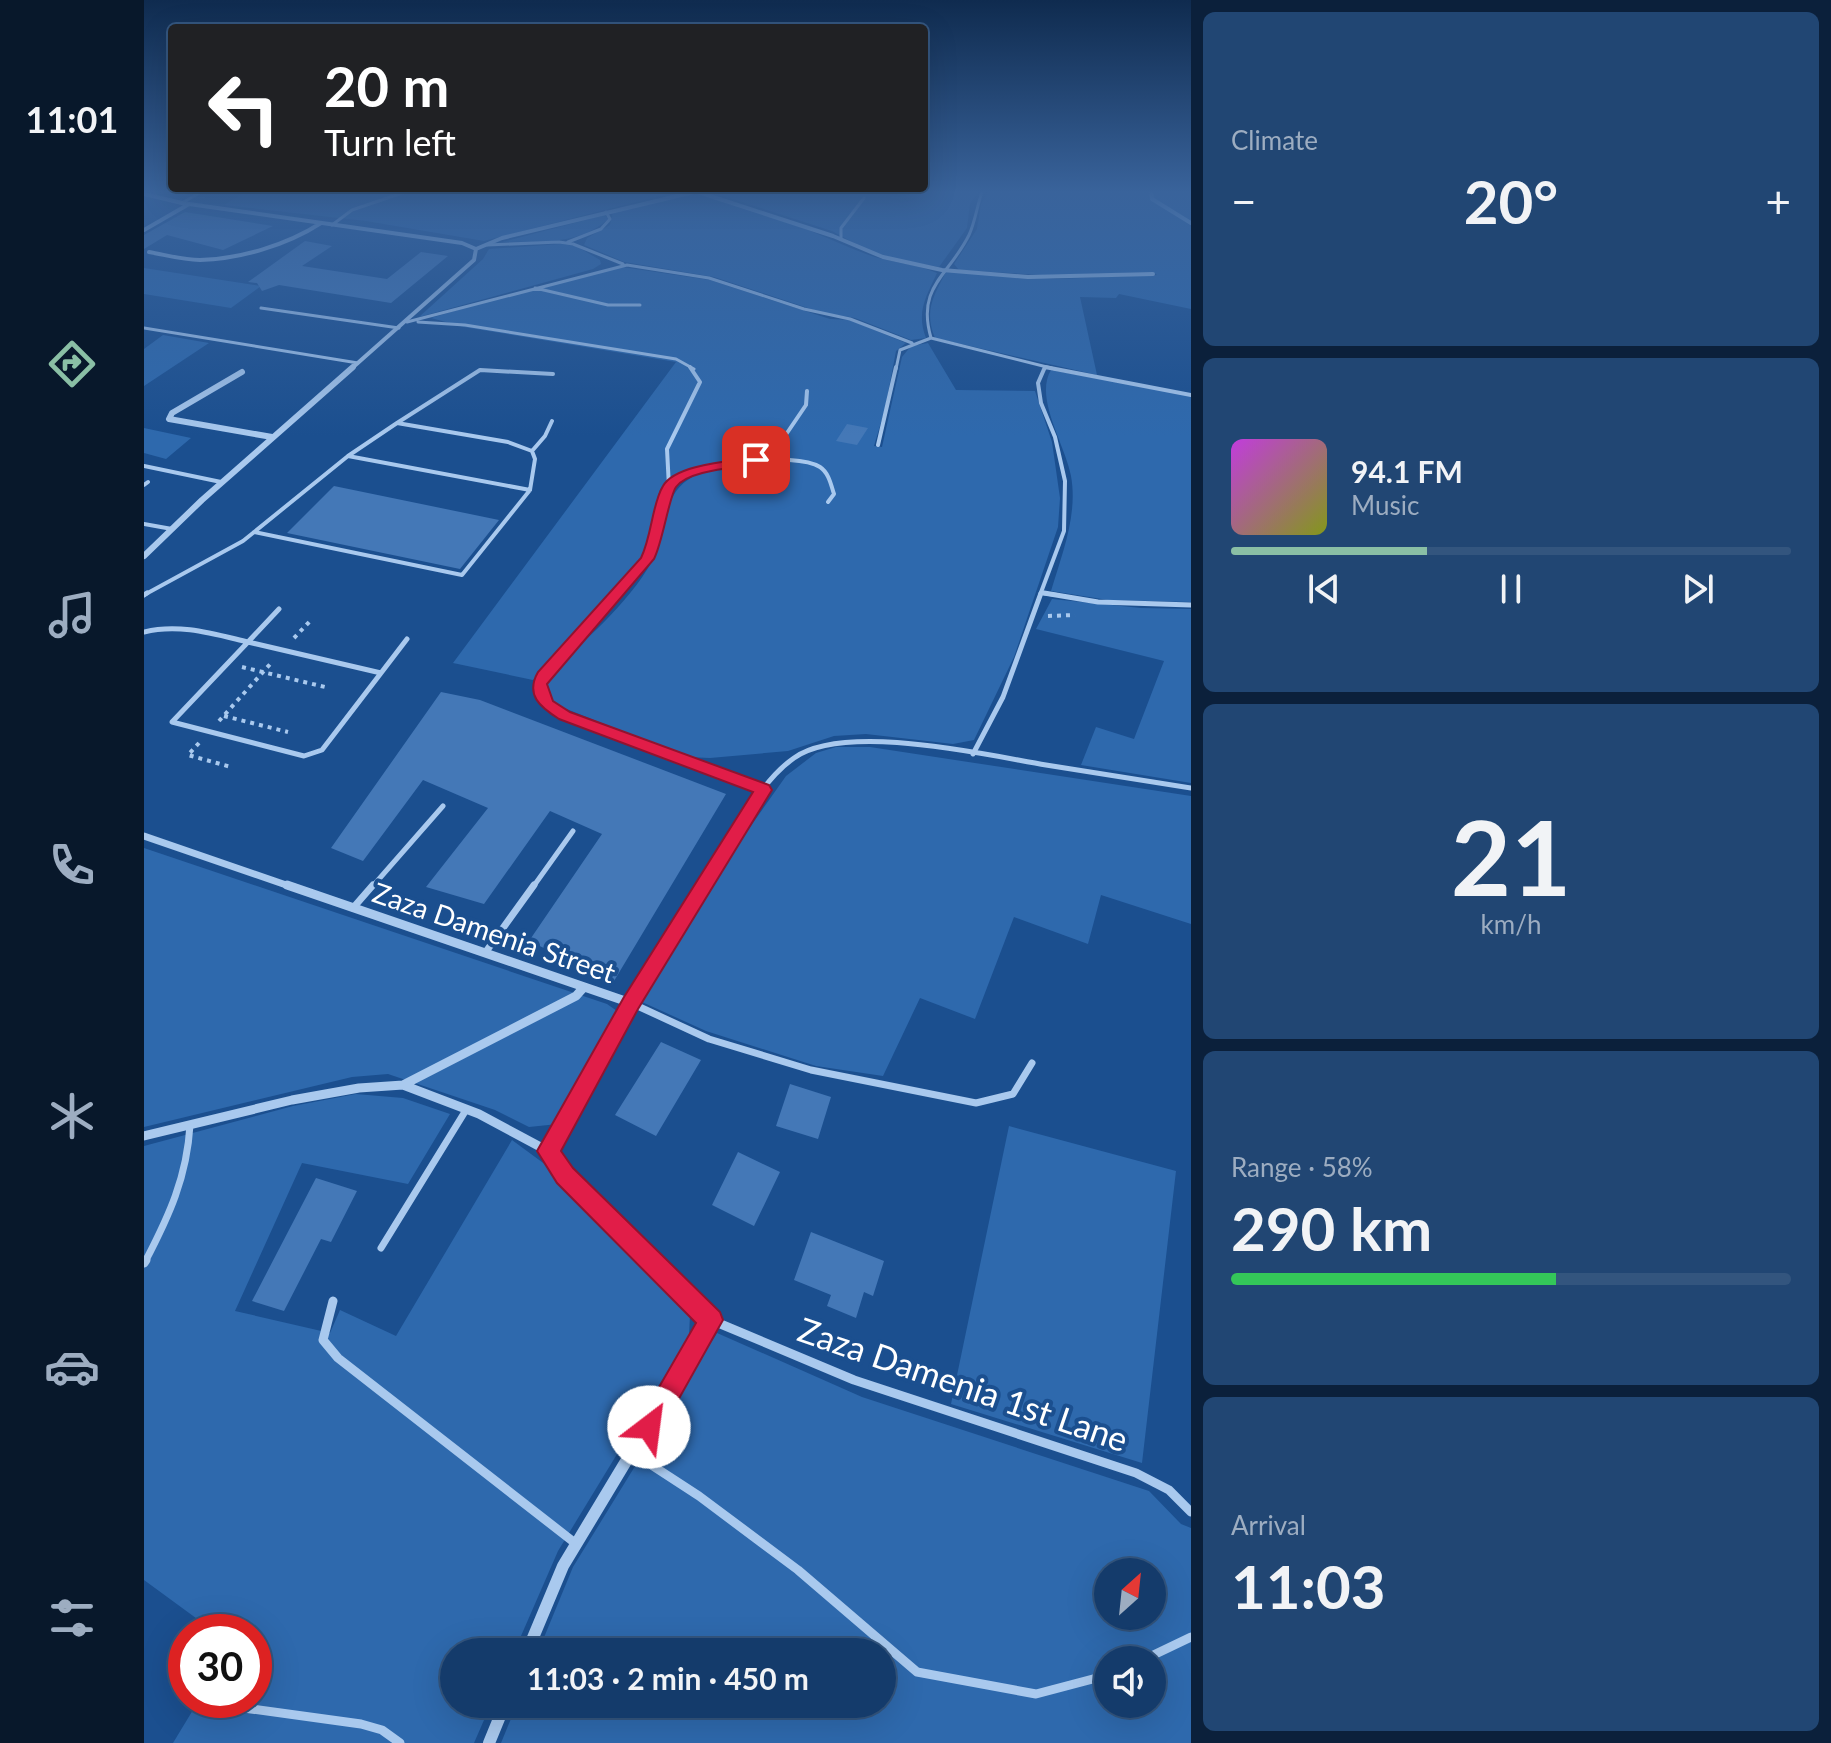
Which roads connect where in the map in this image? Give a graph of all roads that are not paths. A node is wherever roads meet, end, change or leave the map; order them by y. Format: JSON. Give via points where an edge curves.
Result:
{"nodes":[{"id":1,"x":460,"y":273,"type":"edge"},
{"id":2,"x":592,"y":273,"type":"edge"},
{"id":3,"x":680,"y":273,"type":"edge"},
{"id":4,"x":940,"y":273,"type":"edge"},
{"id":5,"x":983,"y":273,"type":"edge"},
{"id":6,"x":1153,"y":274,"type":"dead end"},
{"id":7,"x":531,"y":288,"type":"junction"},
{"id":8,"x":640,"y":305,"type":"dead end"},
{"id":9,"x":261,"y":308,"type":"dead end"},
{"id":10,"x":407,"y":322,"type":"junction"},
{"id":11,"x":144,"y":328,"type":"edge"},
{"id":12,"x":399,"y":328,"type":"junction"},
{"id":13,"x":931,"y":338,"type":"junction"},
{"id":14,"x":912,"y":343,"type":"junction"},
{"id":15,"x":358,"y":363,"type":"junction"},
{"id":16,"x":1045,"y":367,"type":"junction"},
{"id":17,"x":242,"y":372,"type":"dead end"},
{"id":18,"x":553,"y":374,"type":"dead end"},
{"id":19,"x":807,"y":391,"type":"dead end"},
{"id":20,"x":1191,"y":395,"type":"edge"},
{"id":21,"x":552,"y":421,"type":"dead end"},
{"id":22,"x":397,"y":423,"type":"junction"},
{"id":23,"x":272,"y":437,"type":"junction"},
{"id":24,"x":878,"y":445,"type":"dead end"},
{"id":25,"x":532,"y":451,"type":"junction"},
{"id":26,"x":348,"y":456,"type":"junction"},
{"id":27,"x":768,"y":461,"type":"junction"},
{"id":28,"x":144,"y":466,"type":"edge"},
{"id":29,"x":221,"y":482,"type":"junction"},
{"id":30,"x":669,"y":487,"type":"junction"},
{"id":31,"x":530,"y":490,"type":"junction"},
{"id":32,"x":828,"y":502,"type":"dead end"},
{"id":33,"x":144,"y":524,"type":"edge"},
{"id":34,"x":172,"y":529,"type":"junction"},
{"id":35,"x":254,"y":532,"type":"junction"},
{"id":36,"x":144,"y":556,"type":"edge"},
{"id":37,"x":1041,"y":593,"type":"junction"},
{"id":38,"x":144,"y":595,"type":"edge"},
{"id":39,"x":1191,"y":605,"type":"edge"},
{"id":40,"x":279,"y":609,"type":"dead end"},
{"id":41,"x":144,"y":632,"type":"edge"},
{"id":42,"x":407,"y":639,"type":"dead end"},
{"id":43,"x":248,"y":641,"type":"junction"},
{"id":44,"x":381,"y":673,"type":"junction"},
{"id":45,"x":973,"y":754,"type":"junction"},
{"id":46,"x":1191,"y":788,"type":"edge"},
{"id":47,"x":763,"y":790,"type":"junction"},
{"id":48,"x":443,"y":806,"type":"dead end"},
{"id":49,"x":573,"y":831,"type":"dead end"},
{"id":50,"x":144,"y":836,"type":"edge"},
{"id":51,"x":353,"y":908,"type":"junction"},
{"id":52,"x":485,"y":953,"type":"junction"},
{"id":53,"x":584,"y":987,"type":"junction"},
{"id":54,"x":631,"y":1003,"type":"junction"},
{"id":55,"x":1032,"y":1063,"type":"dead end"},
{"id":56,"x":403,"y":1085,"type":"junction"},
{"id":57,"x":466,"y":1110,"type":"junction"},
{"id":58,"x":190,"y":1125,"type":"junction"},
{"id":59,"x":144,"y":1136,"type":"edge"},
{"id":60,"x":548,"y":1151,"type":"junction"},
{"id":61,"x":381,"y":1248,"type":"dead end"},
{"id":62,"x":144,"y":1263,"type":"edge"},
{"id":63,"x":333,"y":1301,"type":"dead end"},
{"id":64,"x":711,"y":1320,"type":"junction"},
{"id":65,"x":633,"y":1453,"type":"junction"},
{"id":66,"x":1191,"y":1512,"type":"edge"},
{"id":67,"x":577,"y":1544,"type":"junction"},
{"id":68,"x":1191,"y":1637,"type":"edge"},
{"id":69,"x":533,"y":1638,"type":"edge"},
{"id":70,"x":1166,"y":1649,"type":"edge"},
{"id":71,"x":1094,"y":1679,"type":"edge"},
{"id":72,"x":272,"y":1712,"type":"edge"},
{"id":73,"x":499,"y":1718,"type":"edge"},
{"id":74,"x":400,"y":1743,"type":"edge"},
{"id":75,"x":489,"y":1743,"type":"edge"}],
"edges":[{"from":1,"to":10,"type":"street"},
{"from":2,"to":7,"type":"lane"},
{"from":3,"to":14,"type":"lane","via":[[850,319]]},
{"from":4,"to":13,"type":"lane","via":[[924,306]]},
{"from":5,"to":6,"type":"street"},
{"from":7,"to":8,"type":"lane","via":[[608,305]]},
{"from":7,"to":10,"type":"lane"},
{"from":9,"to":12,"type":"lane"},
{"from":10,"to":12,"type":"street"},
{"from":10,"to":30,"type":"lane","via":[[465,325],[676,359],[694,369],[700,382],[667,449]]},
{"from":11,"to":15,"type":"lane"},
{"from":12,"to":15,"type":"street"},
{"from":13,"to":14,"type":"lane"},
{"from":13,"to":16,"type":"lane"},
{"from":14,"to":24,"type":"lane","via":[[900,350]]},
{"from":15,"to":23,"type":"street"},
{"from":16,"to":20,"type":"lane"},
{"from":16,"to":37,"type":"lane","via":[[1038,383],[1041,403],[1065,481],[1064,531]]},
{"from":17,"to":23,"type":"street","via":[[169,419]]},
{"from":18,"to":22,"type":"lane","via":[[480,370]]},
{"from":19,"to":27,"type":"lane","via":[[806,405]]},
{"from":21,"to":25,"type":"lane"},
{"from":22,"to":25,"type":"lane"},
{"from":22,"to":26,"type":"lane"},
{"from":23,"to":29,"type":"street"},
{"from":25,"to":31,"type":"lane"},
{"from":26,"to":31,"type":"lane"},
{"from":26,"to":35,"type":"lane"},
{"from":27,"to":30,"type":"lane","via":[[700,470]]},
{"from":27,"to":32,"type":"lane","via":[[820,466],[834,494]]},
{"from":28,"to":29,"type":"lane"},
{"from":29,"to":34,"type":"street"},
{"from":30,"to":47,"type":"lane","via":[[647,559],[544,675],[541,695],[565,715]]},
{"from":31,"to":35,"type":"lane","via":[[462,575]]},
{"from":33,"to":34,"type":"lane"},
{"from":34,"to":36,"type":"street"},
{"from":35,"to":38,"type":"lane"},
{"from":37,"to":39,"type":"lane","via":[[1098,602]]},
{"from":37,"to":45,"type":"lane","via":[[1003,697]]},
{"from":40,"to":43,"type":"lane"},
{"from":41,"to":43,"type":"lane","via":[[163,627]]},
{"from":42,"to":44,"type":"lane"},
{"from":43,"to":44,"type":"lane"},
{"from":43,"to":44,"type":"lane","via":[[172,722],[313,755]]},
{"from":45,"to":46,"type":"lane","name":"Zaza Damenia Street"},
{"from":45,"to":47,"type":"lane","name":"Zaza Damenia Street","via":[[837,742],[802,752]]},
{"from":47,"to":54,"type":"lane","name":"Zaza Damenia Street"},
{"from":48,"to":51,"type":"lane"},
{"from":49,"to":52,"type":"lane"},
{"from":50,"to":51,"type":"street","name":"Zaza Damenia Street"},
{"from":51,"to":52,"type":"street","name":"Zaza Damenia Street"},
{"from":52,"to":53,"type":"street","name":"Zaza Damenia Street"},
{"from":53,"to":54,"type":"street","name":"Zaza Damenia Street"},
{"from":53,"to":56,"type":"street","via":[[576,996]]},
{"from":54,"to":55,"type":"lane","via":[[709,1039],[811,1070],[949,1099],[976,1103],[1013,1094]]},
{"from":54,"to":60,"type":"street"},
{"from":56,"to":57,"type":"street"},
{"from":56,"to":58,"type":"street","via":[[292,1100]]},
{"from":57,"to":60,"type":"street"},
{"from":57,"to":61,"type":"lane"},
{"from":58,"to":59,"type":"street"},
{"from":58,"to":62,"type":"lane","via":[[181,1194]]},
{"from":60,"to":64,"type":"street","via":[[565,1175]]},
{"from":63,"to":67,"type":"lane","via":[[323,1340],[338,1358]]},
{"from":64,"to":65,"type":"street"},
{"from":64,"to":66,"type":"lane","name":"Zaza Damenia 1st Lane","via":[[854,1380],[1136,1473],[1169,1490]]},
{"from":65,"to":67,"type":"street"},
{"from":65,"to":71,"type":"lane","via":[[798,1570],[917,1672],[1036,1694]]},
{"from":67,"to":69,"type":"street"},
{"from":68,"to":70,"type":"lane"},
{"from":72,"to":74,"type":"lane","via":[[361,1724]]},
{"from":73,"to":75,"type":"street"}]}
